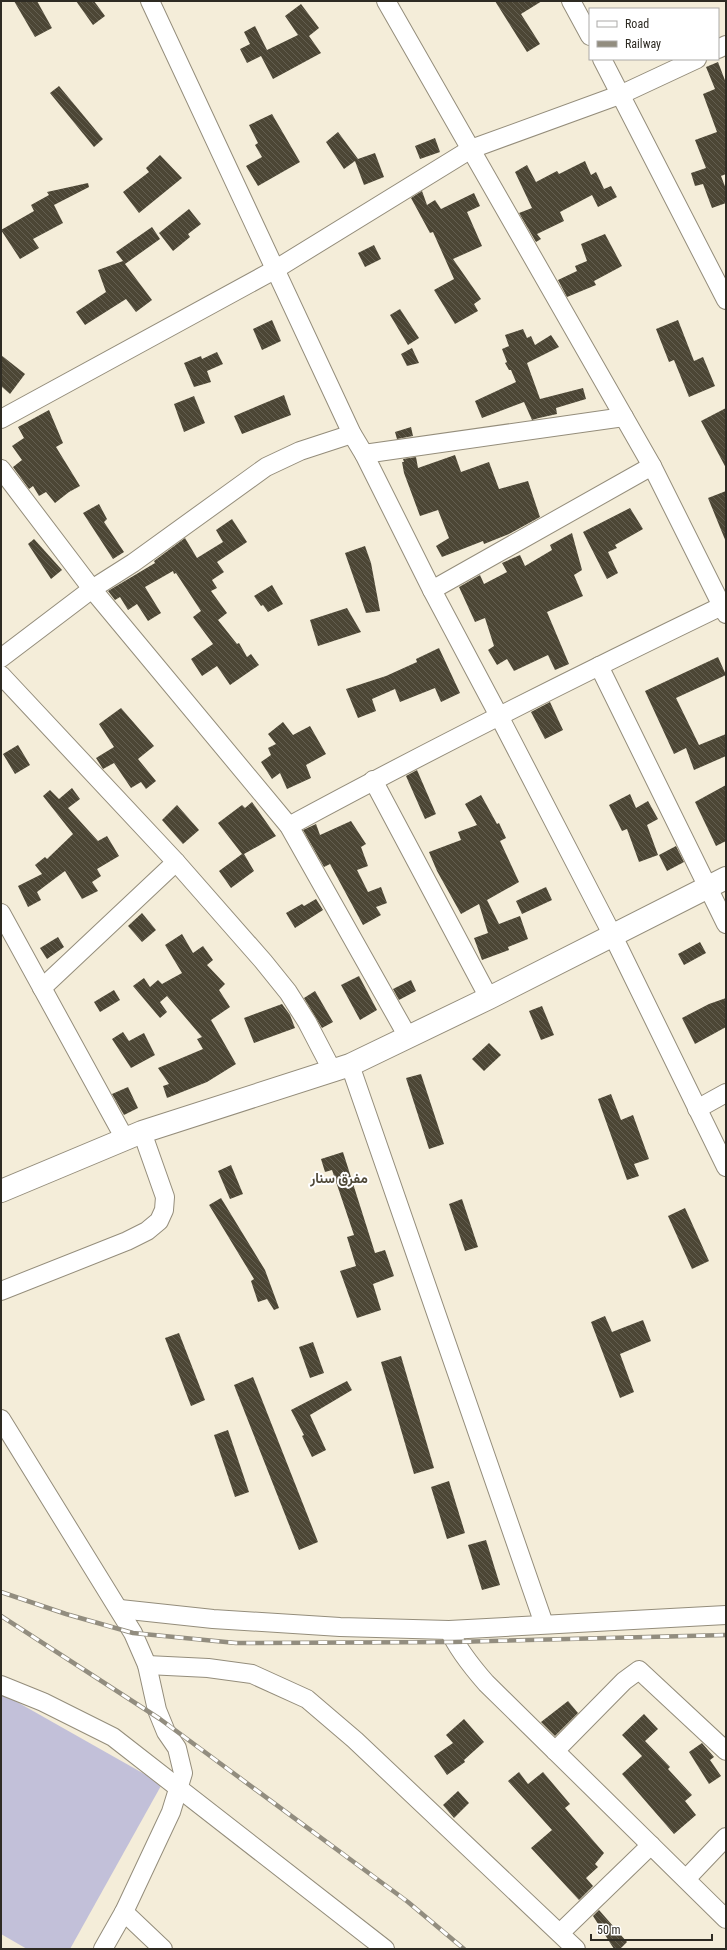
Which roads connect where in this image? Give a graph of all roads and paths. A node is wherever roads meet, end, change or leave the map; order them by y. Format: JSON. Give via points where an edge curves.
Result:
{"nodes":[{"id":1,"x":150,"y":1,"type":"edge"},
{"id":2,"x":386,"y":1,"type":"edge"},
{"id":3,"x":571,"y":1,"type":"edge"},
{"id":4,"x":589,"y":34,"type":"edge"},
{"id":5,"x":603,"y":60,"type":"edge"},
{"id":6,"x":695,"y":60,"type":"edge"},
{"id":7,"x":622,"y":94,"type":"junction"},
{"id":8,"x":470,"y":149,"type":"junction"},
{"id":9,"x":276,"y":270,"type":"junction"},
{"id":10,"x":724,"y":291,"type":"edge"},
{"id":11,"x":624,"y":417,"type":"junction"},
{"id":12,"x":1,"y":419,"type":"edge"},
{"id":13,"x":352,"y":434,"type":"junction"},
{"id":14,"x":364,"y":454,"type":"junction"},
{"id":15,"x":652,"y":466,"type":"junction"},
{"id":16,"x":1,"y":469,"type":"edge"},
{"id":17,"x":92,"y":589,"type":"junction"},
{"id":18,"x":432,"y":590,"type":"junction"},
{"id":19,"x":725,"y":608,"type":"edge"},
{"id":20,"x":1,"y":658,"type":"edge"},
{"id":21,"x":599,"y":666,"type":"junction"},
{"id":22,"x":1,"y":674,"type":"edge"},
{"id":23,"x":499,"y":716,"type":"junction"},
{"id":24,"x":374,"y":780,"type":"junction"},
{"id":25,"x":289,"y":826,"type":"junction"},
{"id":26,"x":176,"y":862,"type":"junction"},
{"id":27,"x":717,"y":883,"type":"edge"},
{"id":28,"x":1,"y":913,"type":"edge"},
{"id":29,"x":726,"y":924,"type":"edge"},
{"id":30,"x":613,"y":936,"type":"junction"},
{"id":31,"x":42,"y":988,"type":"junction"},
{"id":32,"x":489,"y":998,"type":"junction"},
{"id":33,"x":408,"y":1037,"type":"junction"},
{"id":34,"x":341,"y":1068,"type":"junction"},
{"id":35,"x":726,"y":1093,"type":"edge"},
{"id":36,"x":698,"y":1109,"type":"junction"},
{"id":37,"x":133,"y":1135,"type":"junction"},
{"id":38,"x":726,"y":1167,"type":"edge"},
{"id":39,"x":1,"y":1191,"type":"edge"},
{"id":40,"x":1,"y":1290,"type":"edge"},
{"id":41,"x":1,"y":1419,"type":"edge"},
{"id":42,"x":120,"y":1609,"type":"junction"},
{"id":43,"x":726,"y":1615,"type":"edge"},
{"id":44,"x":544,"y":1624,"type":"junction"},
{"id":45,"x":449,"y":1630,"type":"junction"},
{"id":46,"x":147,"y":1666,"type":"junction"},
{"id":47,"x":1,"y":1685,"type":"edge"},
{"id":48,"x":555,"y":1751,"type":"junction"},
{"id":49,"x":726,"y":1751,"type":"edge"},
{"id":50,"x":179,"y":1790,"type":"junction"},
{"id":51,"x":726,"y":1837,"type":"edge"},
{"id":52,"x":651,"y":1845,"type":"junction"},
{"id":53,"x":686,"y":1879,"type":"junction"},
{"id":54,"x":124,"y":1912,"type":"junction"},
{"id":55,"x":726,"y":1919,"type":"edge"},
{"id":56,"x":560,"y":1933,"type":"junction"},
{"id":57,"x":103,"y":1949,"type":"edge"},
{"id":58,"x":162,"y":1949,"type":"edge"},
{"id":59,"x":385,"y":1949,"type":"edge"},
{"id":60,"x":576,"y":1949,"type":"edge"}],
"edges":[{"from":1,"to":9,"type":"street"},
{"from":2,"to":8,"type":"street"},
{"from":3,"to":4,"type":"street"},
{"from":5,"to":7,"type":"street"},
{"from":6,"to":7,"type":"street"},
{"from":7,"to":8,"type":"street"},
{"from":7,"to":10,"type":"street"},
{"from":8,"to":9,"type":"street"},
{"from":8,"to":11,"type":"street"},
{"from":9,"to":12,"type":"street"},
{"from":9,"to":13,"type":"street"},
{"from":11,"to":14,"type":"street"},
{"from":11,"to":15,"type":"street"},
{"from":13,"to":14,"type":"street"},
{"from":13,"to":17,"type":"street","via":[[300,451],[266,467]]},
{"from":14,"to":18,"type":"street"},
{"from":15,"to":18,"type":"street"},
{"from":15,"to":19,"type":"street"},
{"from":16,"to":17,"type":"street"},
{"from":17,"to":20,"type":"street"},
{"from":17,"to":25,"type":"street"},
{"from":18,"to":23,"type":"street"},
{"from":19,"to":21,"type":"street"},
{"from":21,"to":23,"type":"street"},
{"from":21,"to":27,"type":"street"},
{"from":22,"to":26,"type":"street"},
{"from":23,"to":24,"type":"street"},
{"from":23,"to":30,"type":"street"},
{"from":24,"to":25,"type":"street"},
{"from":24,"to":32,"type":"street"},
{"from":25,"to":33,"type":"street"},
{"from":26,"to":31,"type":"street"},
{"from":26,"to":34,"type":"street","via":[[288,992]]},
{"from":27,"to":29,"type":"street"},
{"from":27,"to":30,"type":"street"},
{"from":28,"to":31,"type":"street"},
{"from":30,"to":32,"type":"street"},
{"from":30,"to":36,"type":"street"},
{"from":31,"to":37,"type":"street"},
{"from":32,"to":33,"type":"street"},
{"from":33,"to":34,"type":"street"},
{"from":34,"to":37,"type":"street"},
{"from":34,"to":44,"type":"street"},
{"from":35,"to":36,"type":"street"},
{"from":36,"to":38,"type":"street"},
{"from":37,"to":39,"type":"street"},
{"from":37,"to":40,"type":"street","via":[[165,1198],[164,1210],[159,1221],[127,1241]]},
{"from":41,"to":42,"type":"street"},
{"from":42,"to":45,"type":"street","via":[[213,1619]]},
{"from":42,"to":46,"type":"street"},
{"from":43,"to":44,"type":"street"},
{"from":44,"to":45,"type":"street"},
{"from":45,"to":48,"type":"street","via":[[454,1642],[475,1670]]},
{"from":46,"to":50,"type":"street","via":[[157,1710],[181,1761],[183,1773]]},
{"from":46,"to":56,"type":"street","via":[[208,1668],[252,1674],[307,1699],[355,1740]]},
{"from":47,"to":50,"type":"street","via":[[43,1702],[113,1737]]},
{"from":48,"to":49,"type":"street","via":[[624,1681],[639,1670]]},
{"from":48,"to":52,"type":"street"},
{"from":50,"to":54,"type":"street"},
{"from":50,"to":59,"type":"street"},
{"from":51,"to":53,"type":"street"},
{"from":52,"to":53,"type":"street"},
{"from":52,"to":56,"type":"street"},
{"from":53,"to":55,"type":"street"},
{"from":54,"to":57,"type":"street"},
{"from":54,"to":58,"type":"street"},
{"from":56,"to":60,"type":"street"}]}
